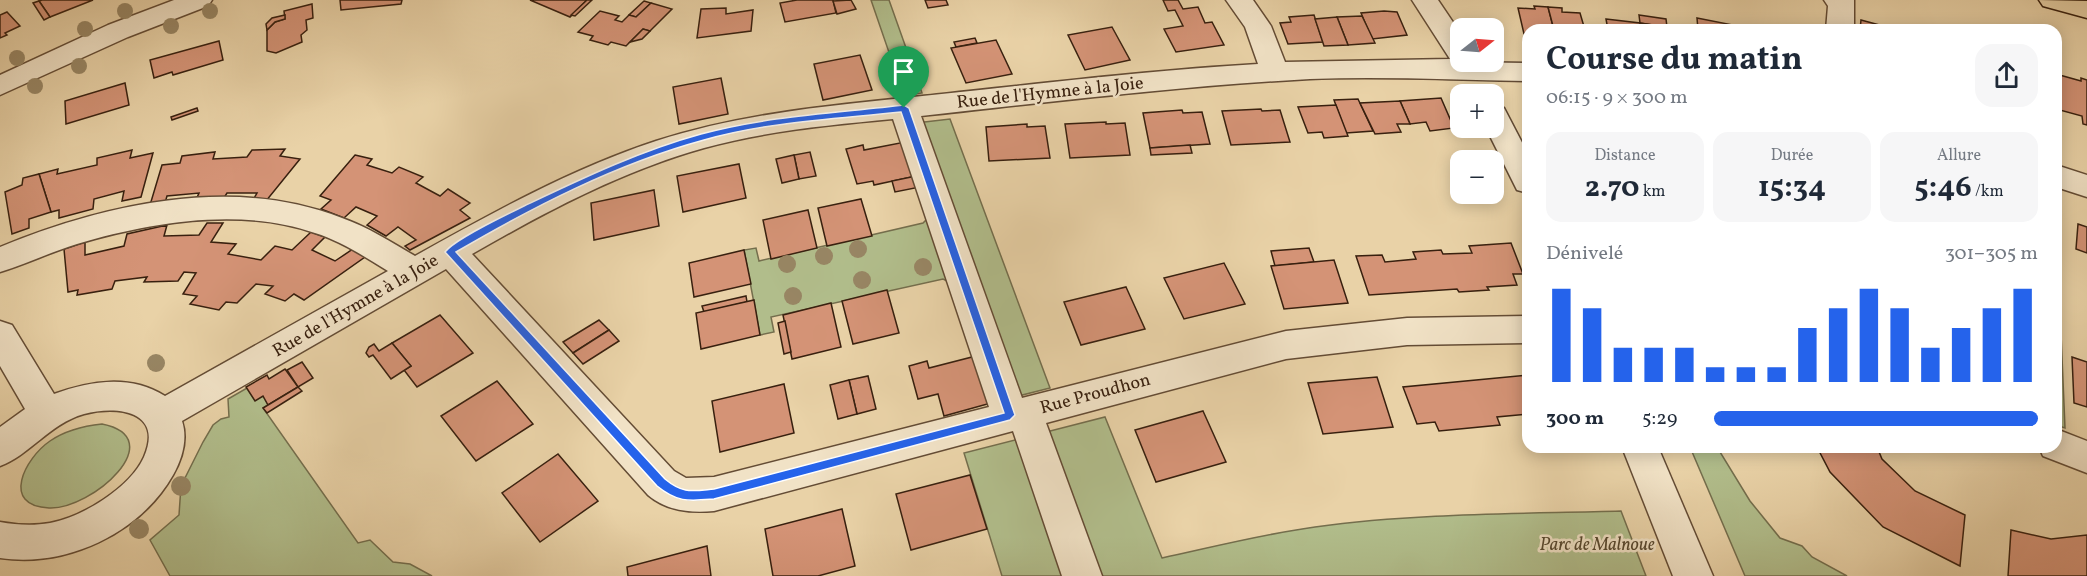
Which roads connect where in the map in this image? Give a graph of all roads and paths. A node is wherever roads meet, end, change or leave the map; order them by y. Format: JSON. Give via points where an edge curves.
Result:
{"nodes":[{"id":1,"x":199,"y":0,"type":"edge"},
{"id":2,"x":1239,"y":0,"type":"edge"},
{"id":3,"x":1425,"y":0,"type":"edge"},
{"id":4,"x":1837,"y":0,"type":"edge"},
{"id":5,"x":2052,"y":0,"type":"edge"},
{"id":6,"x":2087,"y":10,"type":"edge"},
{"id":7,"x":1840,"y":24,"type":"edge"},
{"id":8,"x":1450,"y":39,"type":"edge"},
{"id":9,"x":1450,"y":63,"type":"edge"},
{"id":10,"x":1504,"y":68,"type":"edge"},
{"id":11,"x":1522,"y":71,"type":"edge"},
{"id":12,"x":1275,"y":72,"type":"junction"},
{"id":13,"x":0,"y":86,"type":"edge"},
{"id":14,"x":904,"y":108,"type":"junction"},
{"id":15,"x":1504,"y":135,"type":"edge"},
{"id":16,"x":1522,"y":170,"type":"edge"},
{"id":17,"x":2062,"y":178,"type":"edge"},
{"id":18,"x":2087,"y":186,"type":"edge"},
{"id":19,"x":450,"y":252,"type":"junction"},
{"id":20,"x":0,"y":260,"type":"edge"},
{"id":21,"x":414,"y":272,"type":"junction"},
{"id":22,"x":1522,"y":330,"type":"edge"},
{"id":23,"x":0,"y":335,"type":"edge"},
{"id":24,"x":1017,"y":414,"type":"junction"},
{"id":25,"x":46,"y":415,"type":"junction"},
{"id":26,"x":162,"y":415,"type":"junction"},
{"id":27,"x":2062,"y":447,"type":"edge"},
{"id":28,"x":0,"y":450,"type":"edge"},
{"id":29,"x":1642,"y":453,"type":"edge"},
{"id":30,"x":2087,"y":457,"type":"edge"},
{"id":31,"x":0,"y":540,"type":"edge"},
{"id":32,"x":1082,"y":576,"type":"edge"},
{"id":33,"x":1693,"y":576,"type":"edge"}],
"edges":[{"from":1,"to":13,"type":"street","via":[[118,31]]},
{"from":2,"to":12,"type":"street","via":[[1258,26]]},
{"from":3,"to":8,"type":"street"},
{"from":4,"to":7,"type":"street","via":[[1841,1]]},
{"from":5,"to":6,"type":"main road"},
{"from":9,"to":12,"type":"street","name":"Rue de l'Hymne à la Joie"},
{"from":10,"to":11,"type":"street","name":"Rue de l'Hymne à la Joie"},
{"from":12,"to":14,"type":"street","name":"Rue de l'Hymne à la Joie","via":[[1172,78]]},
{"from":14,"to":19,"type":"street","name":"Rue de l'Hymne à la Joie","via":[[766,124],[702,137],[585,181],[503,220]]},
{"from":14,"to":24,"type":"street"},
{"from":15,"to":16,"type":"street"},
{"from":17,"to":18,"type":"street"},
{"from":19,"to":21,"type":"street","name":"Rue de l'Hymne à la Joie"},
{"from":19,"to":24,"type":"street","name":"Rue Proudhon","via":[[661,483],[679,494],[714,494]]},
{"from":20,"to":21,"type":"street","via":[[49,241],[116,223],[165,214],[239,209],[317,220],[352,235]]},
{"from":21,"to":26,"type":"street","name":"Rue de l'Hymne à la Joie"},
{"from":22,"to":24,"type":"street","name":"Rue Proudhon","via":[[1450,330],[1297,343]]},
{"from":23,"to":25,"type":"street"},
{"from":24,"to":32,"type":"street"},
{"from":25,"to":26,"type":"street","via":[[67,405],[116,396],[136,398]]},
{"from":25,"to":28,"type":"street"},
{"from":26,"to":31,"type":"street","via":[[167,435],[163,456],[131,500],[74,536],[43,544],[14,545]]},
{"from":27,"to":30,"type":"street"},
{"from":29,"to":33,"type":"street"}]}
